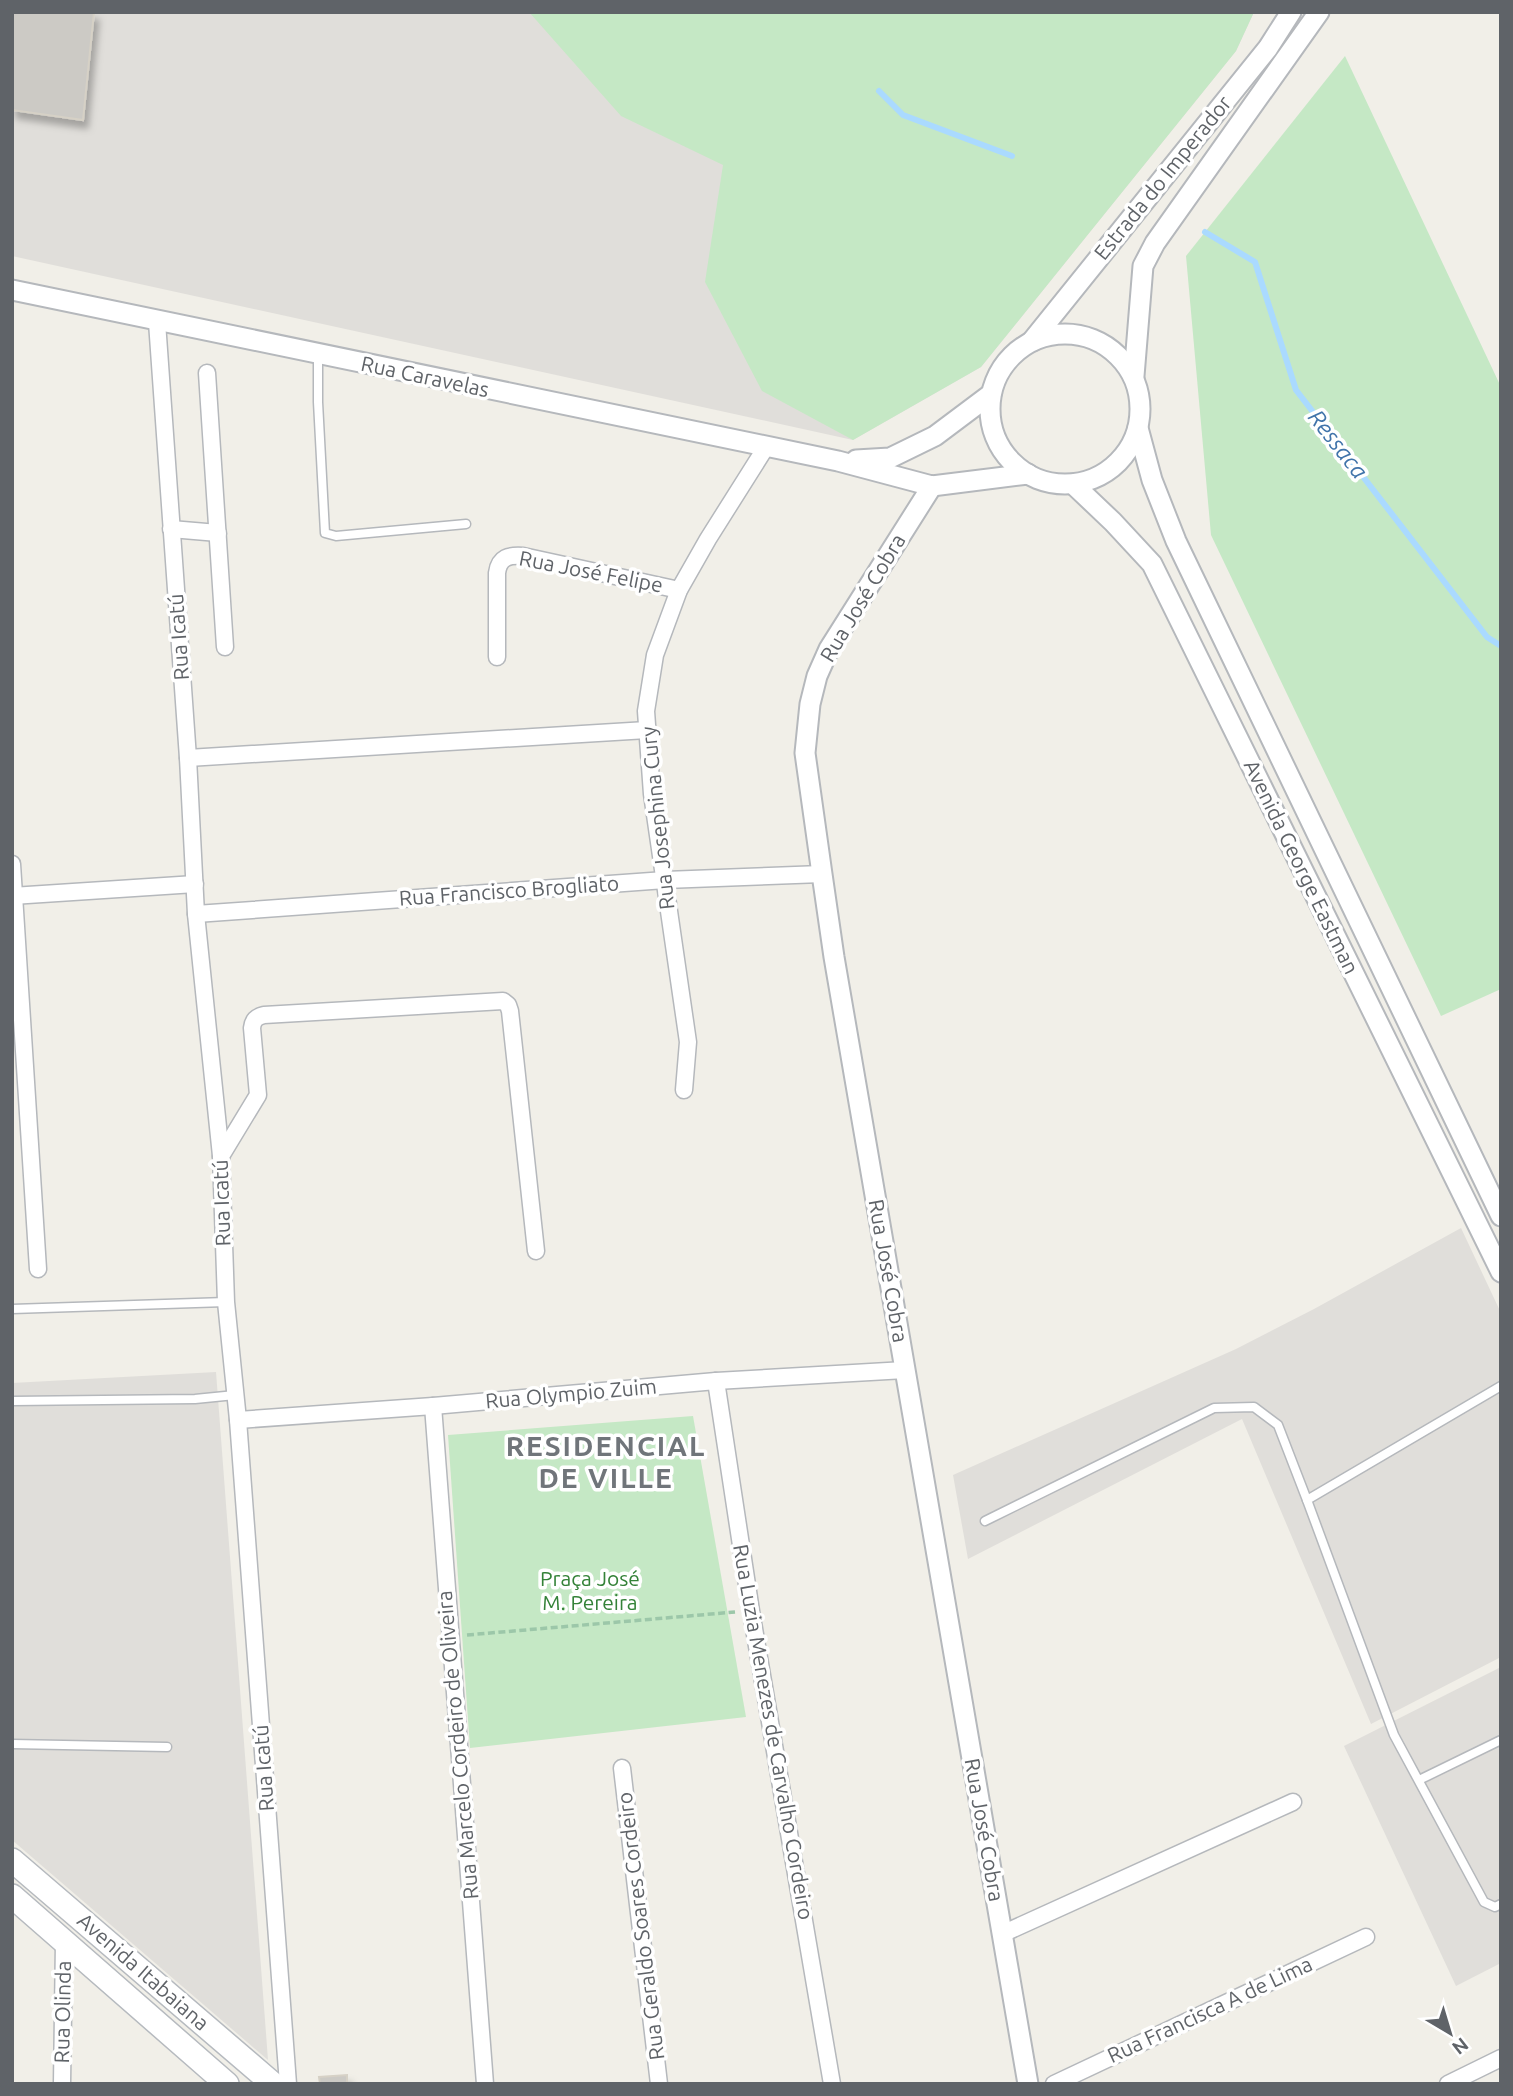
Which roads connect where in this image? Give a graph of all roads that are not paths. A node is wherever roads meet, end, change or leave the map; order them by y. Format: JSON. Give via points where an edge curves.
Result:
{"nodes":[{"id":1,"x":1291,"y":12,"type":"edge"},
{"id":2,"x":1319,"y":12,"type":"edge"},
{"id":3,"x":12,"y":290,"type":"edge"},
{"id":4,"x":157,"y":322,"type":"junction"},
{"id":5,"x":1032,"y":342,"type":"junction"},
{"id":6,"x":318,"y":355,"type":"junction"},
{"id":7,"x":207,"y":373,"type":"dead end"},
{"id":8,"x":1134,"y":376,"type":"junction"},
{"id":9,"x":991,"y":394,"type":"junction"},
{"id":10,"x":1138,"y":428,"type":"junction"},
{"id":11,"x":766,"y":447,"type":"junction"},
{"id":12,"x":838,"y":461,"type":"junction"},
{"id":13,"x":1028,"y":474,"type":"junction"},
{"id":14,"x":1073,"y":484,"type":"junction"},
{"id":15,"x":932,"y":486,"type":"junction"},
{"id":16,"x":466,"y":524,"type":"dead end"},
{"id":17,"x":170,"y":529,"type":"junction"},
{"id":18,"x":218,"y":533,"type":"junction"},
{"id":19,"x":679,"y":590,"type":"junction"},
{"id":20,"x":225,"y":647,"type":"dead end"},
{"id":21,"x":497,"y":657,"type":"dead end"},
{"id":22,"x":647,"y":730,"type":"junction"},
{"id":23,"x":188,"y":758,"type":"junction"},
{"id":24,"x":12,"y":864,"type":"edge"},
{"id":25,"x":822,"y":874,"type":"junction"},
{"id":26,"x":664,"y":880,"type":"junction"},
{"id":27,"x":195,"y":884,"type":"junction"},
{"id":28,"x":13,"y":896,"type":"edge"},
{"id":29,"x":196,"y":914,"type":"junction"},
{"id":30,"x":684,"y":1090,"type":"dead end"},
{"id":31,"x":221,"y":1156,"type":"junction"},
{"id":32,"x":1501,"y":1216,"type":"edge"},
{"id":33,"x":536,"y":1251,"type":"dead end"},
{"id":34,"x":38,"y":1269,"type":"dead end"},
{"id":35,"x":1501,"y":1272,"type":"edge"},
{"id":36,"x":226,"y":1302,"type":"junction"},
{"id":37,"x":12,"y":1309,"type":"edge"},
{"id":38,"x":905,"y":1370,"type":"junction"},
{"id":39,"x":716,"y":1381,"type":"junction"},
{"id":40,"x":1501,"y":1386,"type":"edge"},
{"id":41,"x":235,"y":1395,"type":"junction"},
{"id":42,"x":12,"y":1401,"type":"edge"},
{"id":43,"x":433,"y":1406,"type":"junction"},
{"id":44,"x":238,"y":1420,"type":"junction"},
{"id":45,"x":1307,"y":1500,"type":"junction"},
{"id":46,"x":985,"y":1521,"type":"dead end"},
{"id":47,"x":1501,"y":1740,"type":"edge"},
{"id":48,"x":12,"y":1744,"type":"edge"},
{"id":49,"x":167,"y":1747,"type":"dead end"},
{"id":50,"x":622,"y":1768,"type":"dead end"},
{"id":51,"x":1419,"y":1780,"type":"junction"},
{"id":52,"x":1293,"y":1802,"type":"dead end"},
{"id":53,"x":12,"y":1860,"type":"edge"},
{"id":54,"x":12,"y":1896,"type":"edge"},
{"id":55,"x":1501,"y":1904,"type":"edge"},
{"id":56,"x":1002,"y":1934,"type":"junction"},
{"id":57,"x":1366,"y":1937,"type":"dead end"},
{"id":58,"x":64,"y":1941,"type":"junction"},
{"id":59,"x":1501,"y":2058,"type":"edge"},
{"id":60,"x":62,"y":2084,"type":"edge"},
{"id":61,"x":227,"y":2084,"type":"edge"},
{"id":62,"x":273,"y":2084,"type":"edge"},
{"id":63,"x":288,"y":2084,"type":"edge"},
{"id":64,"x":485,"y":2084,"type":"edge"},
{"id":65,"x":659,"y":2084,"type":"edge"},
{"id":66,"x":832,"y":2084,"type":"edge"},
{"id":67,"x":1028,"y":2084,"type":"edge"},
{"id":68,"x":1054,"y":2084,"type":"edge"},
{"id":69,"x":1448,"y":2084,"type":"edge"}],
"edges":[{"from":1,"to":5,"type":"street","name":"Estrada do Imperador","via":[[1268,48]]},
{"from":2,"to":8,"type":"street","via":[[1143,266]]},
{"from":3,"to":4,"type":"street","name":"Rua Caravelas"},
{"from":4,"to":6,"type":"street","name":"Rua Caravelas"},
{"from":4,"to":17,"type":"street","name":"Rua Icatú"},
{"from":5,"to":8,"type":"street","via":[[1054,335],[1078,335],[1101,342]]},
{"from":5,"to":9,"type":"street","via":[[1013,355]]},
{"from":6,"to":11,"type":"street","name":"Rua Caravelas"},
{"from":6,"to":16,"type":"lane","via":[[325,533],[336,536]]},
{"from":7,"to":18,"type":"street"},
{"from":8,"to":10,"type":"street","via":[[1141,411]]},
{"from":9,"to":12,"type":"street","via":[[935,436],[890,458]]},
{"from":9,"to":13,"type":"street","via":[[990,418],[996,440],[1009,460]]},
{"from":10,"to":14,"type":"street","via":[[1114,467]]},
{"from":10,"to":32,"type":"street","name":"Avenida George Eastman","via":[[1176,541]]},
{"from":11,"to":12,"type":"street","name":"Rua Caravelas"},
{"from":11,"to":19,"type":"street","name":"Rua Josephina Cury"},
{"from":12,"to":15,"type":"street"},
{"from":13,"to":14,"type":"street","via":[[1049,483]]},
{"from":13,"to":15,"type":"street"},
{"from":14,"to":35,"type":"street","name":"Avenida George Eastman","via":[[1152,564]]},
{"from":15,"to":25,"type":"street","name":"Rua José Cobra","via":[[817,676],[805,753]]},
{"from":17,"to":18,"type":"street"},
{"from":17,"to":23,"type":"street","name":"Rua Icatú"},
{"from":18,"to":20,"type":"street"},
{"from":19,"to":21,"type":"street","name":"Rua José Felipe","via":[[523,556],[503,558],[497,573]]},
{"from":19,"to":22,"type":"street","name":"Rua Josephina Cury","via":[[655,655]]},
{"from":22,"to":23,"type":"street"},
{"from":22,"to":26,"type":"street","name":"Rua Josephina Cury"},
{"from":23,"to":27,"type":"street","name":"Rua Icatú"},
{"from":24,"to":28,"type":"street"},
{"from":25,"to":26,"type":"street","name":"Rua Francisco Brogliato"},
{"from":25,"to":38,"type":"street","name":"Rua José Cobra"},
{"from":26,"to":29,"type":"street","name":"Rua Francisco Brogliato"},
{"from":26,"to":30,"type":"street","name":"Rua Josephina Cury","via":[[688,1042]]},
{"from":27,"to":28,"type":"street"},
{"from":27,"to":29,"type":"street","name":"Rua Icatú"},
{"from":28,"to":34,"type":"street"},
{"from":29,"to":31,"type":"street","name":"Rua Icatú"},
{"from":31,"to":33,"type":"street","via":[[258,1095],[252,1028],[257,1017],[503,1001],[510,1011]]},
{"from":31,"to":36,"type":"street","name":"Rua Icatú"},
{"from":36,"to":37,"type":"lane"},
{"from":36,"to":41,"type":"street","name":"Rua Icatú"},
{"from":38,"to":39,"type":"street","name":"Rua Olympio Zuim"},
{"from":38,"to":56,"type":"street","name":"Rua José Cobra"},
{"from":39,"to":43,"type":"street","name":"Rua Olympio Zuim"},
{"from":39,"to":66,"type":"street","name":"Rua Luzia Menezes de Carvalho Cordeiro"},
{"from":40,"to":45,"type":"lane"},
{"from":41,"to":42,"type":"lane"},
{"from":41,"to":44,"type":"street","name":"Rua Icatú"},
{"from":43,"to":44,"type":"street","name":"Rua Olympio Zuim"},
{"from":43,"to":64,"type":"street","name":"Rua Marcelo Cordeiro de Oliveira"},
{"from":44,"to":63,"type":"street","name":"Rua Icatú"},
{"from":45,"to":46,"type":"lane","via":[[1278,1425],[1255,1407],[1214,1408]]},
{"from":45,"to":51,"type":"lane","via":[[1394,1735]]},
{"from":47,"to":51,"type":"lane"},
{"from":48,"to":49,"type":"lane"},
{"from":50,"to":65,"type":"street","name":"Rua Geraldo Soares Cordeiro"},
{"from":51,"to":55,"type":"lane","via":[[1483,1902],[1495,1907]]},
{"from":52,"to":56,"type":"street"},
{"from":53,"to":62,"type":"main road","name":"Avenida Itabaiana"},
{"from":54,"to":58,"type":"main road","name":"Avenida Itabaiana"},
{"from":56,"to":67,"type":"street","name":"Rua José Cobra"},
{"from":57,"to":68,"type":"street","name":"Rua Francisca A de Lima"},
{"from":58,"to":60,"type":"street","name":"Rua Olinda"},
{"from":58,"to":61,"type":"main road","name":"Avenida Itabaiana"},
{"from":59,"to":69,"type":"street"}]}
